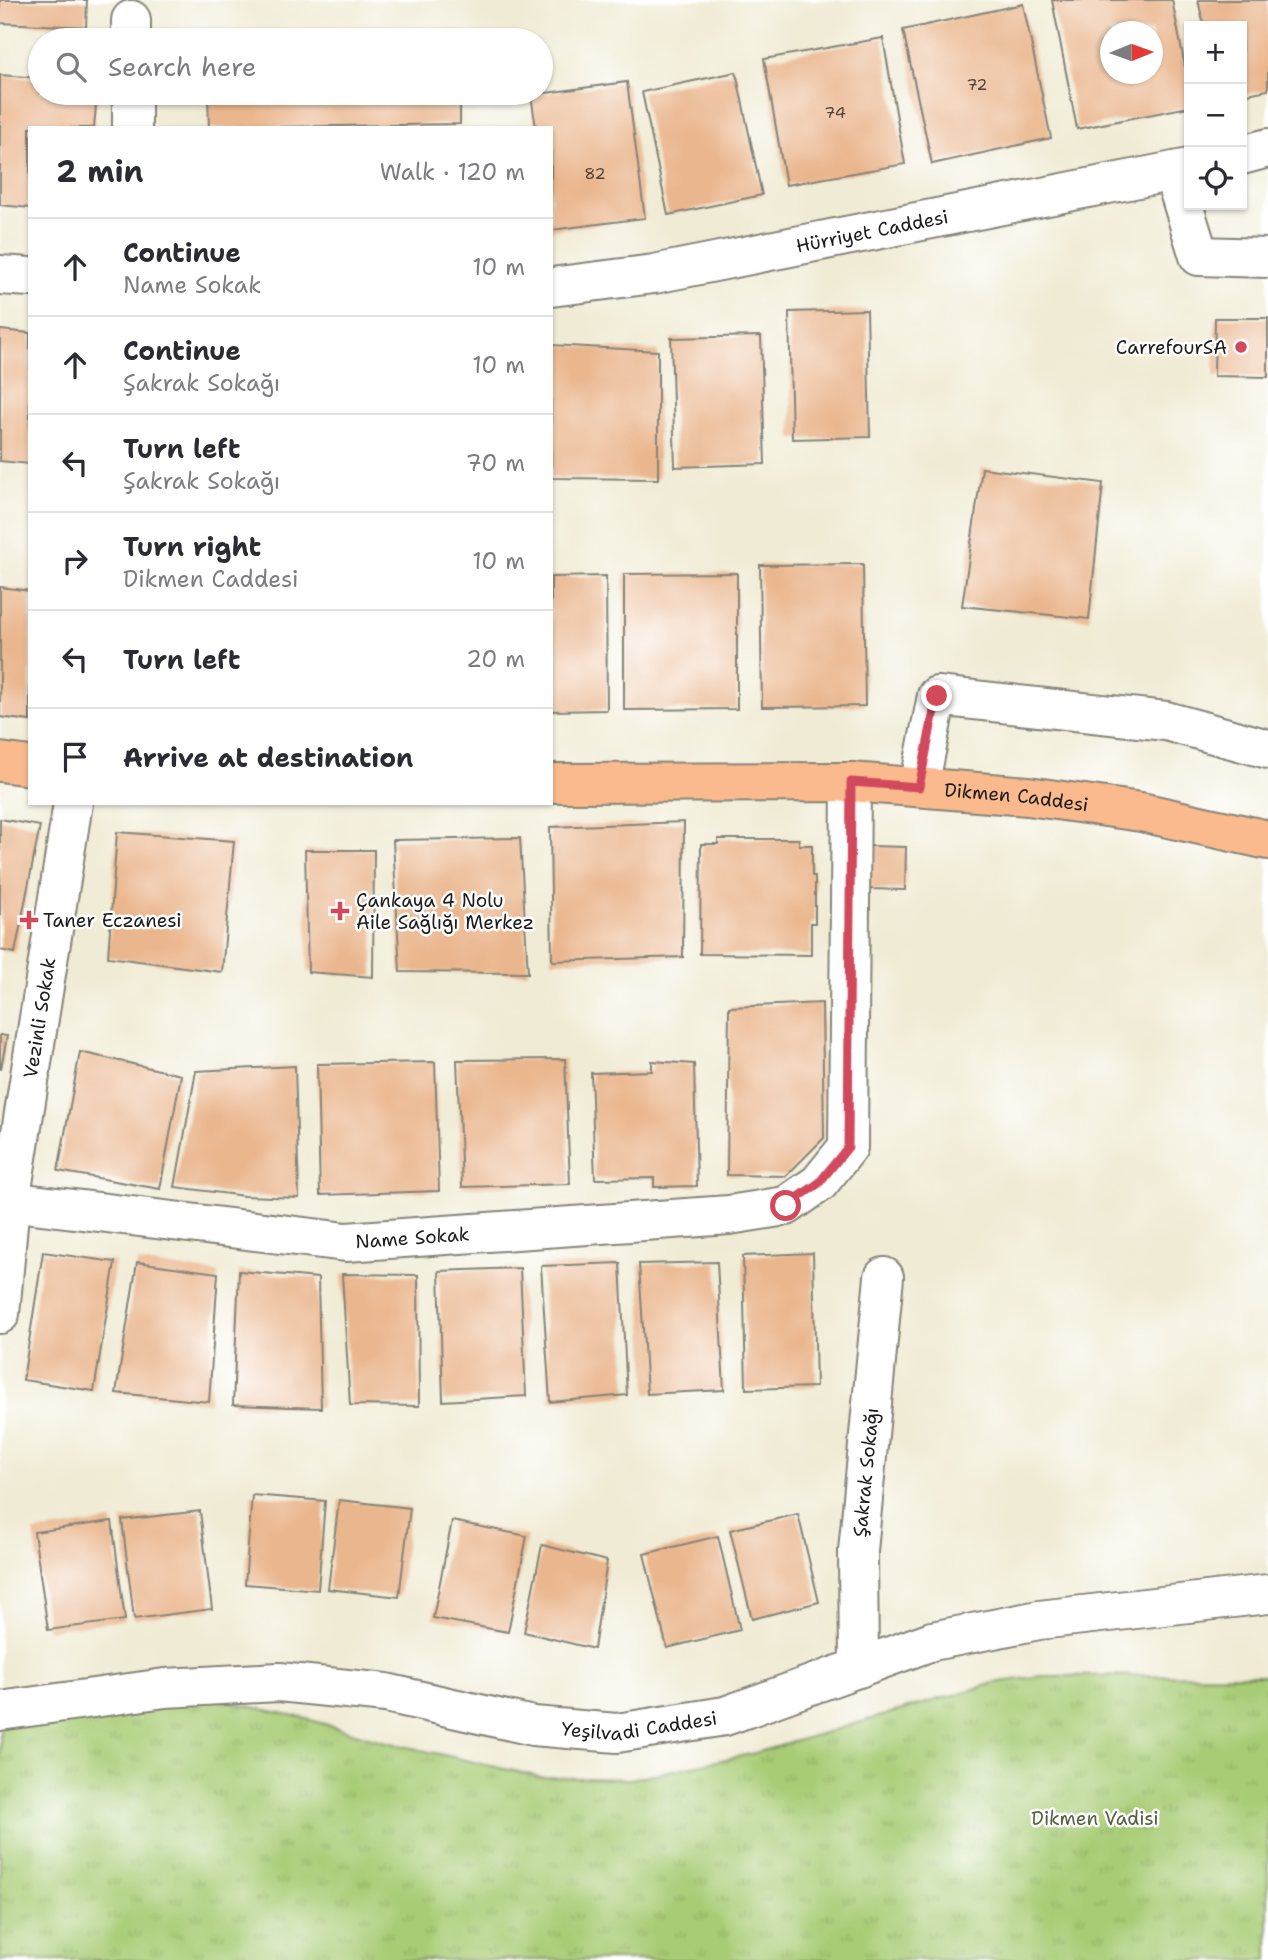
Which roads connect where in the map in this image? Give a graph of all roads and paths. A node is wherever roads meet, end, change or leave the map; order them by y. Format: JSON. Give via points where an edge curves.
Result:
{"nodes":[{"id":1,"x":132,"y":105,"type":"edge"},
{"id":2,"x":132,"y":126,"type":"edge"},
{"id":3,"x":1268,"y":148,"type":"edge"},
{"id":4,"x":1247,"y":154,"type":"edge"},
{"id":5,"x":1181,"y":170,"type":"edge"},
{"id":6,"x":1268,"y":258,"type":"edge"},
{"id":7,"x":0,"y":275,"type":"edge"},
{"id":8,"x":28,"y":277,"type":"edge"},
{"id":9,"x":553,"y":287,"type":"edge"},
{"id":10,"x":1268,"y":749,"type":"edge"},
{"id":11,"x":0,"y":762,"type":"edge"},
{"id":12,"x":28,"y":766,"type":"edge"},
{"id":13,"x":851,"y":782,"type":"junction"},
{"id":14,"x":553,"y":783,"type":"edge"},
{"id":15,"x":919,"y":787,"type":"junction"},
{"id":16,"x":73,"y":805,"type":"edge"},
{"id":17,"x":1268,"y":841,"type":"edge"},
{"id":18,"x":5,"y":1201,"type":"edge"},
{"id":19,"x":884,"y":1277,"type":"dead end"},
{"id":20,"x":0,"y":1314,"type":"edge"},
{"id":21,"x":1268,"y":1594,"type":"edge"},
{"id":22,"x":859,"y":1668,"type":"junction"},
{"id":23,"x":0,"y":1711,"type":"edge"}],
"edges":[{"from":1,"to":2,"type":"street"},
{"from":3,"to":4,"type":"street"},
{"from":5,"to":6,"type":"street","via":[[1199,256]]},
{"from":5,"to":9,"type":"street","name":"Hürriyet Caddesi","via":[[654,274]]},
{"from":7,"to":8,"type":"street"},
{"from":10,"to":15,"type":"street","via":[[1166,721],[937,696]]},
{"from":11,"to":12,"type":"main road"},
{"from":13,"to":14,"type":"main road","name":"Dikmen Caddesi"},
{"from":13,"to":15,"type":"main road","name":"Dikmen Caddesi"},
{"from":13,"to":18,"type":"street","name":"Name Sokak","via":[[848,1147],[819,1183],[786,1206],[729,1215],[346,1242]]},
{"from":15,"to":17,"type":"main road","name":"Dikmen Caddesi","via":[[1141,812]]},
{"from":16,"to":18,"type":"street","name":"Vezinli Sokak"},
{"from":18,"to":20,"type":"street","name":"Vezinli Sokak"},
{"from":19,"to":22,"type":"street","name":"Şakrak Sokağı","via":[[858,1551]]},
{"from":21,"to":22,"type":"street","name":"Yeşilvadi Caddesi","via":[[1039,1620],[932,1641]]},
{"from":22,"to":23,"type":"street","name":"Yeşilvadi Caddesi","via":[[725,1716],[617,1733],[533,1726],[386,1693],[279,1682],[165,1688]]}]}
